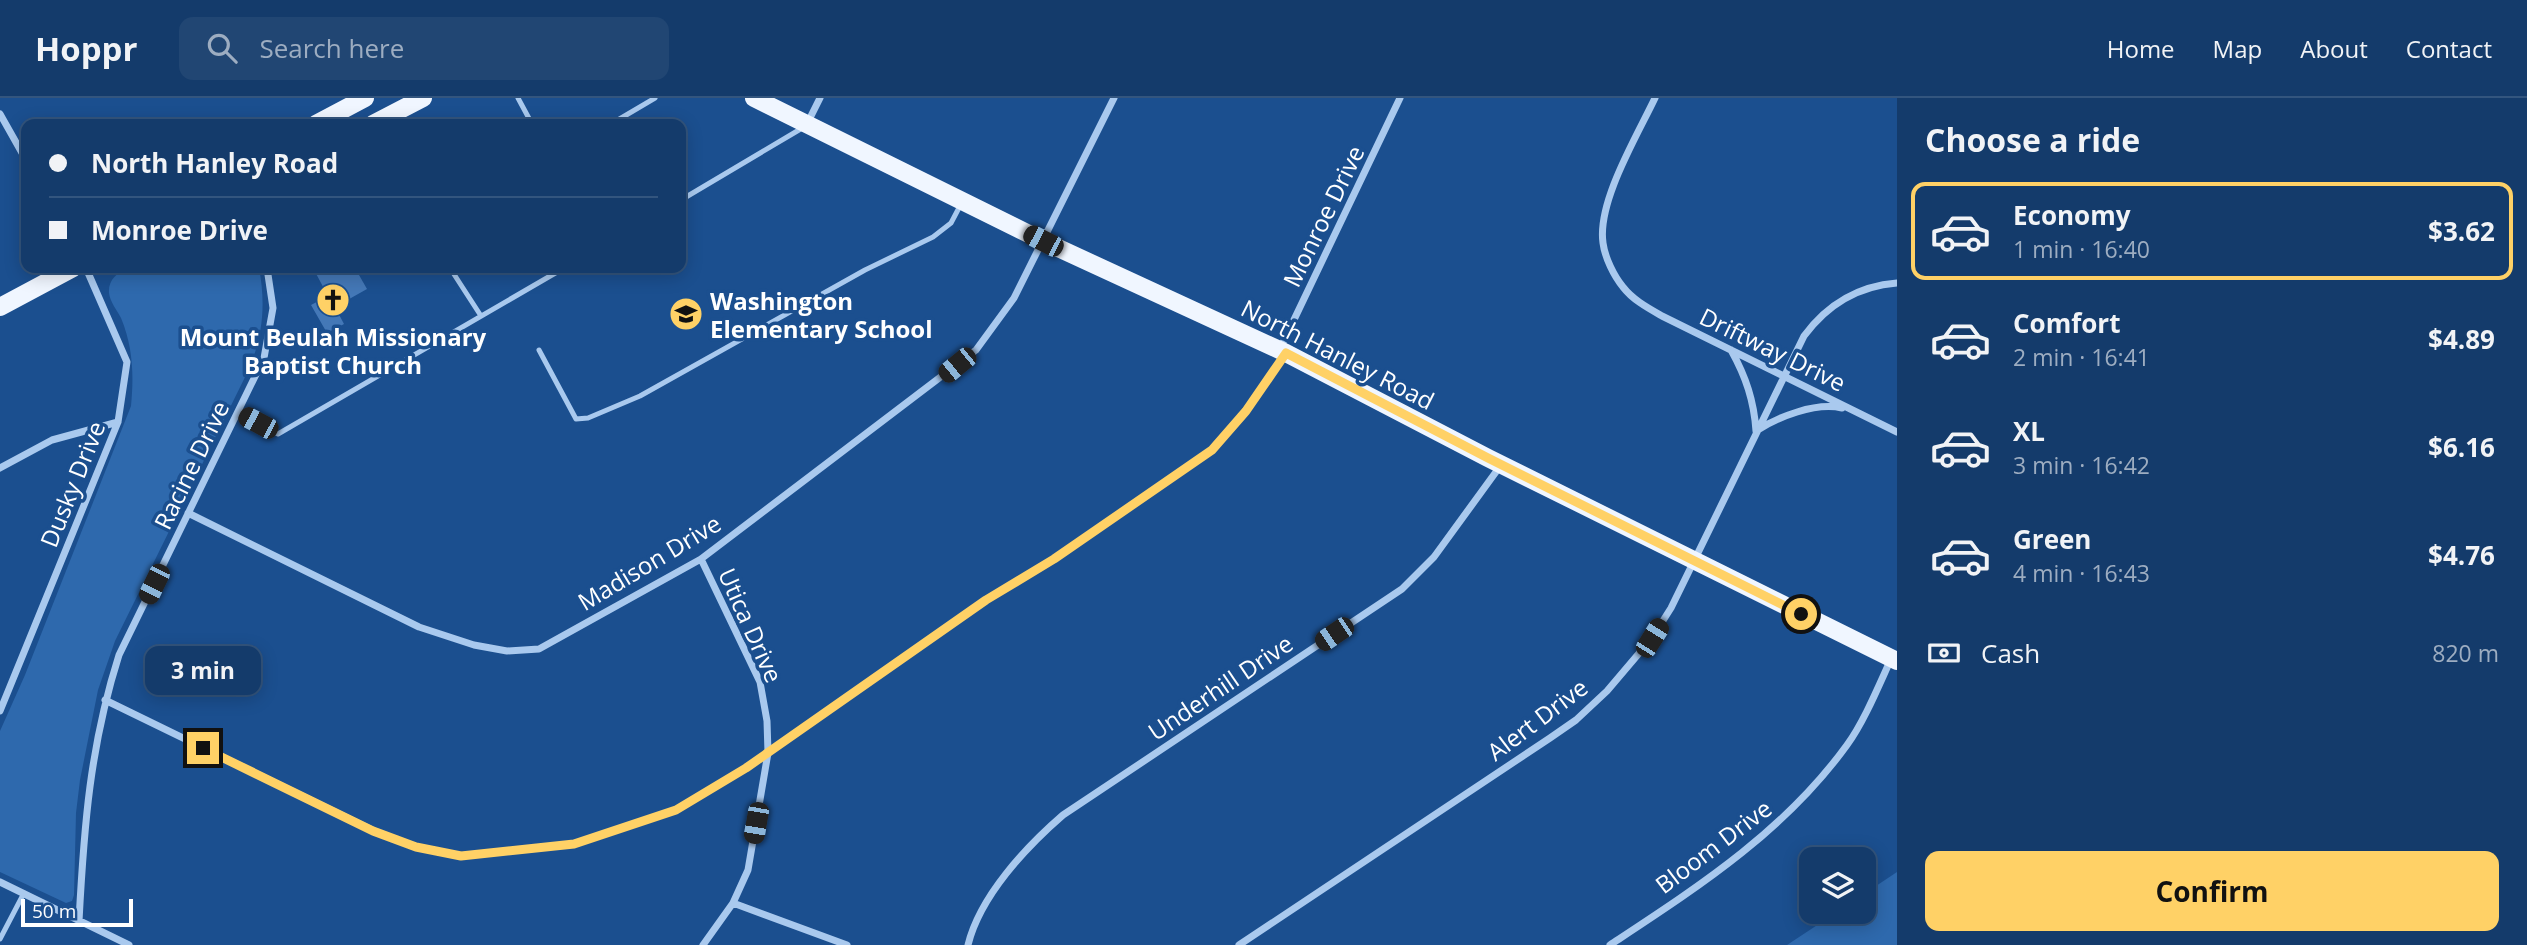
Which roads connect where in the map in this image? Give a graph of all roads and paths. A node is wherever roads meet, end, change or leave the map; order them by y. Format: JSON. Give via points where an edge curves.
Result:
{"nodes":[{"id":1,"x":365,"y":98,"type":"edge"},
{"id":2,"x":423,"y":98,"type":"edge"},
{"id":3,"x":518,"y":98,"type":"edge"},
{"id":4,"x":655,"y":98,"type":"edge"},
{"id":5,"x":754,"y":98,"type":"edge"},
{"id":6,"x":820,"y":98,"type":"edge"},
{"id":7,"x":1114,"y":98,"type":"edge"},
{"id":8,"x":1400,"y":98,"type":"edge"},
{"id":9,"x":1655,"y":98,"type":"edge"},
{"id":10,"x":0,"y":114,"type":"edge"},
{"id":11,"x":325,"y":119,"type":"edge"},
{"id":12,"x":388,"y":119,"type":"edge"},
{"id":13,"x":529,"y":119,"type":"edge"},
{"id":14,"x":619,"y":119,"type":"edge"},
{"id":15,"x":807,"y":125,"type":"junction"},
{"id":16,"x":21,"y":151,"type":"edge"},
{"id":17,"x":686,"y":197,"type":"edge"},
{"id":18,"x":963,"y":201,"type":"junction"},
{"id":19,"x":1043,"y":241,"type":"junction"},
{"id":20,"x":64,"y":273,"type":"edge"},
{"id":21,"x":88,"y":273,"type":"edge"},
{"id":22,"x":268,"y":273,"type":"edge"},
{"id":23,"x":453,"y":273,"type":"edge"},
{"id":24,"x":556,"y":273,"type":"edge"},
{"id":25,"x":1897,"y":283,"type":"edge"},
{"id":26,"x":0,"y":307,"type":"edge"},
{"id":27,"x":481,"y":316,"type":"junction"},
{"id":28,"x":539,"y":350,"type":"dead end"},
{"id":29,"x":1731,"y":350,"type":"junction"},
{"id":30,"x":1283,"y":351,"type":"junction"},
{"id":31,"x":1783,"y":376,"type":"junction"},
{"id":32,"x":1853,"y":410,"type":"junction"},
{"id":33,"x":239,"y":412,"type":"junction"},
{"id":34,"x":118,"y":422,"type":"junction"},
{"id":35,"x":1756,"y":431,"type":"junction"},
{"id":36,"x":1897,"y":432,"type":"edge"},
{"id":37,"x":1501,"y":465,"type":"junction"},
{"id":38,"x":0,"y":468,"type":"edge"},
{"id":39,"x":188,"y":513,"type":"junction"},
{"id":40,"x":701,"y":559,"type":"junction"},
{"id":41,"x":1694,"y":561,"type":"junction"},
{"id":42,"x":1894,"y":659,"type":"edge"},
{"id":43,"x":105,"y":700,"type":"junction"},
{"id":44,"x":0,"y":711,"type":"edge"},
{"id":45,"x":768,"y":752,"type":"junction"},
{"id":46,"x":0,"y":882,"type":"edge"},
{"id":47,"x":24,"y":893,"type":"junction"},
{"id":48,"x":733,"y":903,"type":"junction"},
{"id":49,"x":79,"y":920,"type":"junction"},
{"id":50,"x":0,"y":939,"type":"edge"},
{"id":51,"x":129,"y":945,"type":"edge"},
{"id":52,"x":703,"y":945,"type":"edge"},
{"id":53,"x":847,"y":945,"type":"edge"},
{"id":54,"x":968,"y":945,"type":"edge"},
{"id":55,"x":1239,"y":945,"type":"edge"},
{"id":56,"x":1610,"y":945,"type":"edge"}],
"edges":[{"from":1,"to":11,"type":"main road"},
{"from":2,"to":12,"type":"main road"},
{"from":3,"to":13,"type":"lane"},
{"from":4,"to":14,"type":"lane"},
{"from":5,"to":15,"type":"main road","name":"North Hanley Road"},
{"from":6,"to":15,"type":"street"},
{"from":7,"to":19,"type":"street","name":"Madison Drive"},
{"from":8,"to":30,"type":"street","name":"Monroe Drive"},
{"from":9,"to":29,"type":"street","name":"Driftway Drive","via":[[1612,191],[1604,215],[1603,244],[1623,288],[1633,298]]},
{"from":10,"to":16,"type":"street"},
{"from":15,"to":17,"type":"lane"},
{"from":15,"to":18,"type":"main road","name":"North Hanley Road"},
{"from":18,"to":19,"type":"main road","name":"North Hanley Road"},
{"from":18,"to":28,"type":"lane","via":[[951,223],[933,237],[864,270],[639,396],[588,418],[576,419]]},
{"from":19,"to":30,"type":"main road","name":"North Hanley Road"},
{"from":19,"to":40,"type":"street","name":"Madison Drive","via":[[1014,298],[976,350]]},
{"from":20,"to":26,"type":"main road"},
{"from":21,"to":34,"type":"street","name":"Dusky Drive","via":[[127,362]]},
{"from":22,"to":33,"type":"street","name":"Racine Drive","via":[[273,307],[264,358]]},
{"from":23,"to":27,"type":"lane"},
{"from":24,"to":27,"type":"lane"},
{"from":25,"to":31,"type":"street","name":"Alert Drive","via":[[1863,289],[1825,312],[1804,336]]},
{"from":27,"to":33,"type":"lane","via":[[278,434]]},
{"from":29,"to":31,"type":"street","name":"Driftway Drive"},
{"from":29,"to":35,"type":"street","via":[[1747,381]]},
{"from":30,"to":37,"type":"main road","name":"North Hanley Road"},
{"from":30,"to":45,"type":"street","name":"Monroe Drive","via":[[1246,411],[1212,450]]},
{"from":31,"to":32,"type":"street","name":"Driftway Drive"},
{"from":31,"to":35,"type":"street","name":"Alert Drive"},
{"from":32,"to":35,"type":"street","via":[[1834,406],[1811,410]]},
{"from":32,"to":36,"type":"street","name":"Driftway Drive"},
{"from":33,"to":39,"type":"street","name":"Racine Drive"},
{"from":34,"to":38,"type":"street","via":[[51,440]]},
{"from":34,"to":44,"type":"street","name":"Dusky Drive"},
{"from":35,"to":41,"type":"street","name":"Alert Drive"},
{"from":37,"to":41,"type":"main road","name":"North Hanley Road"},
{"from":37,"to":54,"type":"street","name":"Underhill Drive","via":[[1434,557],[1402,589],[1045,830],[999,885]]},
{"from":39,"to":40,"type":"street","name":"Madison Drive","via":[[419,628],[507,650],[538,649]]},
{"from":39,"to":43,"type":"street","name":"Racine Drive","via":[[119,655]]},
{"from":40,"to":45,"type":"street","name":"Utica Drive","via":[[760,682]]},
{"from":41,"to":42,"type":"main road","name":"North Hanley Road"},
{"from":41,"to":55,"type":"street","name":"Alert Drive","via":[[1652,638],[1576,720]]},
{"from":42,"to":56,"type":"street","name":"Bloom Drive","via":[[1848,743],[1798,804],[1754,845]]},
{"from":43,"to":45,"type":"street","name":"Monroe Drive","via":[[373,831],[416,847],[461,856],[574,844],[676,810]]},
{"from":43,"to":49,"type":"street","name":"Racine Drive","via":[[84,832]]},
{"from":45,"to":48,"type":"street","name":"Utica Drive","via":[[748,870]]},
{"from":46,"to":47,"type":"street"},
{"from":47,"to":49,"type":"street"},
{"from":47,"to":50,"type":"lane"},
{"from":48,"to":52,"type":"street","name":"Utica Drive"},
{"from":48,"to":53,"type":"street"},
{"from":49,"to":51,"type":"street"}]}
